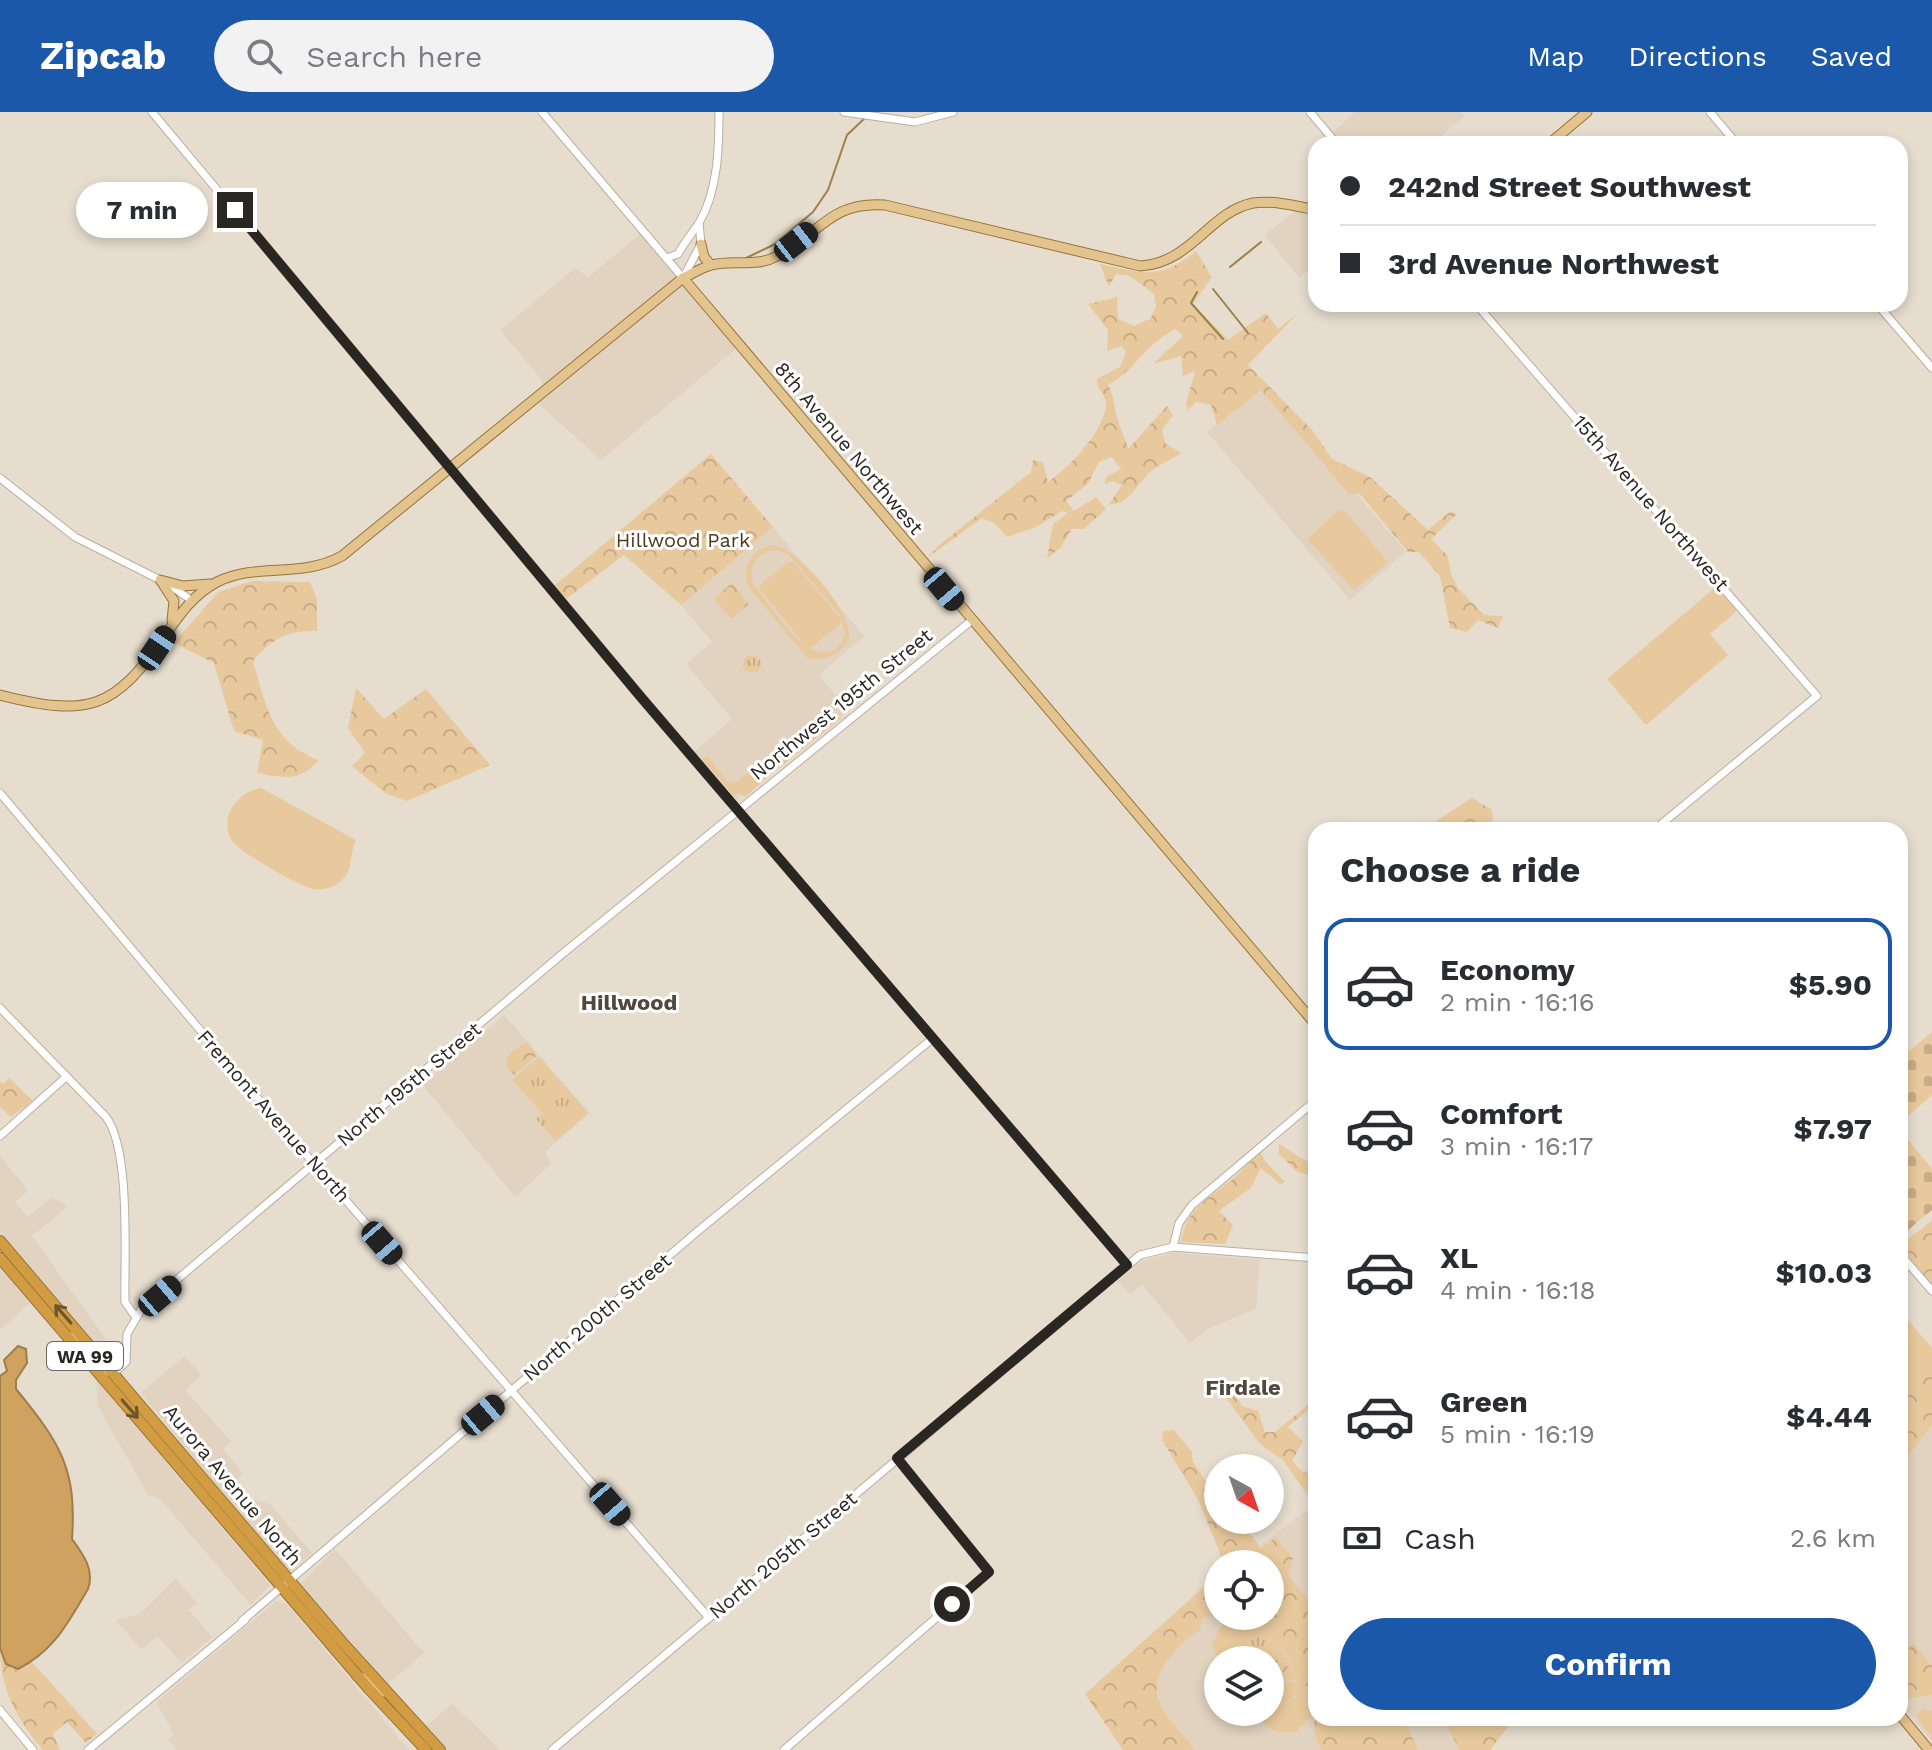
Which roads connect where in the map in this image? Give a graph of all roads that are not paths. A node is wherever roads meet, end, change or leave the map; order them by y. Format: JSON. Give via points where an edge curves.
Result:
{"nodes":[{"id":1,"x":152,"y":112,"type":"edge"},
{"id":2,"x":542,"y":112,"type":"edge"},
{"id":3,"x":719,"y":112,"type":"edge"},
{"id":4,"x":844,"y":112,"type":"edge"},
{"id":5,"x":953,"y":112,"type":"edge"},
{"id":6,"x":1310,"y":112,"type":"edge"},
{"id":7,"x":1587,"y":112,"type":"edge"},
{"id":8,"x":1710,"y":112,"type":"edge"},
{"id":9,"x":1330,"y":136,"type":"edge"},
{"id":10,"x":1558,"y":136,"type":"edge"},
{"id":11,"x":1730,"y":136,"type":"edge"},
{"id":12,"x":1308,"y":209,"type":"edge"},
{"id":13,"x":699,"y":223,"type":"junction"},
{"id":14,"x":686,"y":240,"type":"junction"},
{"id":15,"x":701,"y":244,"type":"junction"},
{"id":16,"x":666,"y":258,"type":"junction"},
{"id":17,"x":689,"y":262,"type":"junction"},
{"id":18,"x":711,"y":265,"type":"junction"},
{"id":19,"x":683,"y":278,"type":"junction"},
{"id":20,"x":1483,"y":312,"type":"edge"},
{"id":21,"x":1884,"y":312,"type":"edge"},
{"id":22,"x":1932,"y":368,"type":"edge"},
{"id":23,"x":451,"y":469,"type":"junction"},
{"id":24,"x":0,"y":478,"type":"edge"},
{"id":25,"x":160,"y":580,"type":"junction"},
{"id":26,"x":217,"y":582,"type":"junction"},
{"id":27,"x":191,"y":600,"type":"junction"},
{"id":28,"x":971,"y":621,"type":"junction"},
{"id":29,"x":170,"y":628,"type":"junction"},
{"id":30,"x":0,"y":695,"type":"edge"},
{"id":31,"x":0,"y":793,"type":"edge"},
{"id":32,"x":737,"y":811,"type":"junction"},
{"id":33,"x":1664,"y":822,"type":"edge"},
{"id":34,"x":623,"y":906,"type":"joint"},
{"id":35,"x":0,"y":1008,"type":"edge"},
{"id":36,"x":1308,"y":1016,"type":"edge"},
{"id":37,"x":932,"y":1039,"type":"junction"},
{"id":38,"x":66,"y":1077,"type":"junction"},
{"id":39,"x":1308,"y":1107,"type":"edge"},
{"id":40,"x":0,"y":1136,"type":"edge"},
{"id":41,"x":315,"y":1164,"type":"junction"},
{"id":42,"x":0,"y":1241,"type":"edge"},
{"id":43,"x":1173,"y":1247,"type":"junction"},
{"id":44,"x":0,"y":1256,"type":"edge"},
{"id":45,"x":1308,"y":1257,"type":"edge"},
{"id":46,"x":1908,"y":1263,"type":"edge"},
{"id":47,"x":1127,"y":1265,"type":"junction"},
{"id":48,"x":31,"y":1276,"type":"junction"},
{"id":49,"x":1932,"y":1291,"type":"edge"},
{"id":50,"x":135,"y":1316,"type":"junction"},
{"id":51,"x":68,"y":1337,"type":"junction"},
{"id":52,"x":114,"y":1373,"type":"junction"},
{"id":53,"x":512,"y":1390,"type":"junction"},
{"id":54,"x":897,"y":1458,"type":"junction"},
{"id":55,"x":188,"y":1468,"type":"junction"},
{"id":56,"x":286,"y":1583,"type":"junction"},
{"id":57,"x":709,"y":1618,"type":"junction"},
{"id":58,"x":357,"y":1676,"type":"junction"},
{"id":59,"x":386,"y":1692,"type":"junction"},
{"id":60,"x":0,"y":1710,"type":"edge"},
{"id":61,"x":1908,"y":1725,"type":"edge"},
{"id":62,"x":33,"y":1750,"type":"edge"},
{"id":63,"x":88,"y":1750,"type":"edge"},
{"id":64,"x":426,"y":1750,"type":"edge"},
{"id":65,"x":440,"y":1750,"type":"edge"},
{"id":66,"x":552,"y":1750,"type":"edge"},
{"id":67,"x":784,"y":1750,"type":"edge"},
{"id":68,"x":1929,"y":1750,"type":"edge"}],
"edges":[{"from":1,"to":23,"type":"street"},
{"from":2,"to":16,"type":"street","name":"8th Avenue Northwest"},
{"from":3,"to":13,"type":"street","via":[[714,178]]},
{"from":4,"to":5,"type":"street","via":[[915,122]]},
{"from":6,"to":9,"type":"street"},
{"from":7,"to":10,"type":"main road"},
{"from":8,"to":11,"type":"street"},
{"from":12,"to":18,"type":"main road","via":[[1254,203],[1227,216],[1180,255],[1140,266],[864,204],[835,213],[778,256],[752,264]]},
{"from":13,"to":14,"type":"street"},
{"from":13,"to":15,"type":"street"},
{"from":14,"to":16,"type":"street","via":[[678,254]]},
{"from":14,"to":17,"type":"street","via":[[684,255]]},
{"from":15,"to":17,"type":"street"},
{"from":15,"to":18,"type":"main road"},
{"from":16,"to":19,"type":"street","name":"8th Avenue Northwest"},
{"from":17,"to":19,"type":"street"},
{"from":18,"to":19,"type":"main road"},
{"from":19,"to":23,"type":"main road"},
{"from":19,"to":28,"type":"main road","name":"8th Avenue Northwest"},
{"from":20,"to":33,"type":"street","name":"15th Avenue Northwest","via":[[1817,696]]},
{"from":21,"to":22,"type":"street"},
{"from":23,"to":26,"type":"main road","via":[[329,564]]},
{"from":23,"to":32,"type":"street"},
{"from":24,"to":25,"type":"street","via":[[75,537]]},
{"from":25,"to":26,"type":"main road","via":[[183,586]]},
{"from":25,"to":27,"type":"street"},
{"from":25,"to":29,"type":"main road","via":[[174,601]]},
{"from":26,"to":27,"type":"main road"},
{"from":27,"to":29,"type":"main road"},
{"from":28,"to":32,"type":"street","name":"Northwest 195th Street"},
{"from":28,"to":36,"type":"main road","name":"8th Avenue Northwest"},
{"from":29,"to":30,"type":"main road","via":[[133,679],[96,702],[53,707]]},
{"from":31,"to":41,"type":"street","name":"Fremont Avenue North"},
{"from":32,"to":34,"type":"street","name":"Northwest 195th Street"},
{"from":32,"to":37,"type":"street"},
{"from":34,"to":41,"type":"street","name":"North 195th Street"},
{"from":35,"to":38,"type":"street"},
{"from":37,"to":47,"type":"street"},
{"from":37,"to":53,"type":"street","name":"North 200th Street"},
{"from":38,"to":40,"type":"street"},
{"from":38,"to":50,"type":"street","via":[[116,1134],[122,1169],[125,1302]]},
{"from":39,"to":43,"type":"street","via":[[1192,1205],[1179,1223]]},
{"from":41,"to":50,"type":"street","name":"North 195th Street"},
{"from":41,"to":53,"type":"street","name":"Fremont Avenue North"},
{"from":42,"to":48,"type":"highway","name":"Aurora Avenue North","number":"WA 99"},
{"from":43,"to":45,"type":"street"},
{"from":43,"to":47,"type":"street","name":"North 205th Street","via":[[1151,1250]]},
{"from":44,"to":48,"type":"main road"},
{"from":44,"to":51,"type":"highway","name":"Aurora Avenue North","number":"WA 99"},
{"from":46,"to":49,"type":"street"},
{"from":47,"to":54,"type":"street","name":"North 205th Street"},
{"from":52,"to":48,"type":"highway","name":"Aurora Avenue North","number":"WA 99","one_way":true},
{"from":50,"to":52,"type":"street","via":[[126,1339],[126,1362]]},
{"from":51,"to":52,"type":"main road","via":[[75,1338],[107,1373]]},
{"from":51,"to":55,"type":"highway","name":"Aurora Avenue North","number":"WA 99","one_way":true},
{"from":52,"to":55,"type":"highway","name":"Aurora Avenue North","number":"WA 99"},
{"from":53,"to":56,"type":"street","name":"North 200th Street"},
{"from":53,"to":57,"type":"street","name":"Fremont Avenue North"},
{"from":54,"to":57,"type":"street","name":"North 205th Street"},
{"from":54,"to":67,"type":"street","via":[[989,1572]]},
{"from":55,"to":56,"type":"highway","name":"Aurora Avenue North","number":"WA 99"},
{"from":55,"to":56,"type":"highway","name":"Aurora Avenue North","number":"WA 99","via":[[225,1502]]},
{"from":56,"to":58,"type":"highway","name":"Aurora Avenue North","number":"WA 99"},
{"from":56,"to":59,"type":"highway","name":"Aurora Avenue North","number":"WA 99"},
{"from":56,"to":63,"type":"street","name":"North 200th Street"},
{"from":57,"to":66,"type":"street","name":"North 205th Street"},
{"from":58,"to":59,"type":"main road"},
{"from":58,"to":64,"type":"highway","name":"Aurora Avenue North","number":"WA 99"},
{"from":59,"to":65,"type":"highway","name":"Aurora Avenue North","number":"WA 99"},
{"from":60,"to":62,"type":"street"},
{"from":61,"to":68,"type":"main road"}]}
